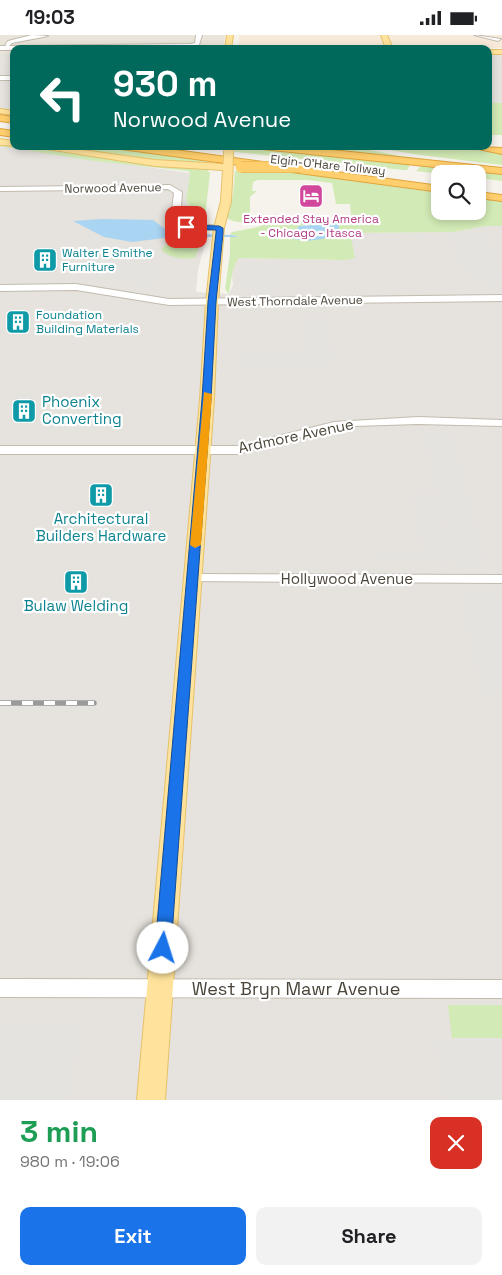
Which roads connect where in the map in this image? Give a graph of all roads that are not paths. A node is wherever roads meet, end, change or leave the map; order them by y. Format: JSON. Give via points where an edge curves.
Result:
{"nodes":[{"id":1,"x":476,"y":35,"type":"edge"},
{"id":2,"x":45,"y":36,"type":"edge"},
{"id":3,"x":498,"y":39,"type":"dead end"},
{"id":4,"x":96,"y":40,"type":"dead end"},
{"id":5,"x":145,"y":43,"type":"dead end"},
{"id":6,"x":94,"y":45,"type":"edge"},
{"id":7,"x":140,"y":45,"type":"edge"},
{"id":8,"x":0,"y":48,"type":"edge"},
{"id":9,"x":7,"y":48,"type":"junction"},
{"id":10,"x":10,"y":48,"type":"edge"},
{"id":11,"x":61,"y":150,"type":"edge"},
{"id":12,"x":150,"y":150,"type":"edge"},
{"id":13,"x":194,"y":150,"type":"edge"},
{"id":14,"x":218,"y":150,"type":"edge"},
{"id":15,"x":230,"y":150,"type":"edge"},
{"id":16,"x":300,"y":150,"type":"edge"},
{"id":17,"x":379,"y":150,"type":"edge"},
{"id":18,"x":228,"y":165,"type":"junction"},
{"id":19,"x":216,"y":167,"type":"junction"},
{"id":20,"x":502,"y":167,"type":"edge"},
{"id":21,"x":370,"y":169,"type":"dead end"},
{"id":22,"x":502,"y":171,"type":"edge"},
{"id":23,"x":431,"y":180,"type":"edge"},
{"id":24,"x":486,"y":186,"type":"edge"},
{"id":25,"x":502,"y":187,"type":"edge"},
{"id":26,"x":0,"y":189,"type":"edge"},
{"id":27,"x":431,"y":189,"type":"edge"},
{"id":28,"x":486,"y":195,"type":"edge"},
{"id":29,"x":502,"y":197,"type":"edge"},
{"id":30,"x":215,"y":200,"type":"dead end"},
{"id":31,"x":219,"y":234,"type":"junction"},
{"id":32,"x":0,"y":288,"type":"edge"},
{"id":33,"x":502,"y":298,"type":"edge"},
{"id":34,"x":212,"y":302,"type":"junction"},
{"id":35,"x":502,"y":423,"type":"edge"},
{"id":36,"x":0,"y":450,"type":"edge"},
{"id":37,"x":202,"y":450,"type":"junction"},
{"id":38,"x":192,"y":578,"type":"junction"},
{"id":39,"x":502,"y":579,"type":"edge"},
{"id":40,"x":0,"y":988,"type":"edge"},
{"id":41,"x":160,"y":988,"type":"junction"},
{"id":42,"x":502,"y":989,"type":"edge"},
{"id":43,"x":151,"y":1100,"type":"edge"}],
"edges":[{"from":1,"to":3,"type":"street"},
{"from":2,"to":9,"type":"street","via":[[10,42]]},
{"from":4,"to":6,"type":"street"},
{"from":5,"to":7,"type":"street"},
{"from":8,"to":9,"type":"street"},
{"from":9,"to":10,"type":"street"},
{"from":11,"to":19,"type":"main road","via":[[156,163]]},
{"from":12,"to":27,"type":"highway"},
{"from":13,"to":21,"type":"highway","name":"Elgin-O'Hare Tollway"},
{"from":14,"to":19,"type":"main road"},
{"from":15,"to":18,"type":"main road","bridge":true},
{"from":16,"to":22,"type":"highway","name":"Elgin-O'Hare Tollway"},
{"from":17,"to":20,"type":"highway"},
{"from":18,"to":19,"type":"main road"},
{"from":18,"to":23,"type":"highway","bridge":true,"via":[[300,167]]},
{"from":18,"to":31,"type":"main road","via":[[226,201]]},
{"from":24,"to":25,"type":"highway"},
{"from":26,"to":31,"type":"street","name":"Norwood Avenue","via":[[170,187],[178,192],[176,224]]},
{"from":28,"to":29,"type":"highway"},
{"from":30,"to":31,"type":"main road"},
{"from":31,"to":34,"type":"main road"},
{"from":32,"to":34,"type":"street","name":"West Thorndale Avenue","via":[[73,287],[165,302]]},
{"from":33,"to":34,"type":"street","name":"West Thorndale Avenue"},
{"from":34,"to":37,"type":"main road"},
{"from":35,"to":37,"type":"street","name":"Ardmore Avenue","via":[[355,423],[322,428],[252,448]]},
{"from":36,"to":37,"type":"street","name":"Ardmore Avenue"},
{"from":37,"to":38,"type":"main road"},
{"from":38,"to":39,"type":"street","name":"Hollywood Avenue"},
{"from":38,"to":41,"type":"main road"},
{"from":40,"to":41,"type":"street","name":"West Bryn Mawr Avenue"},
{"from":41,"to":42,"type":"street","name":"West Bryn Mawr Avenue"},
{"from":41,"to":43,"type":"main road"}]}
